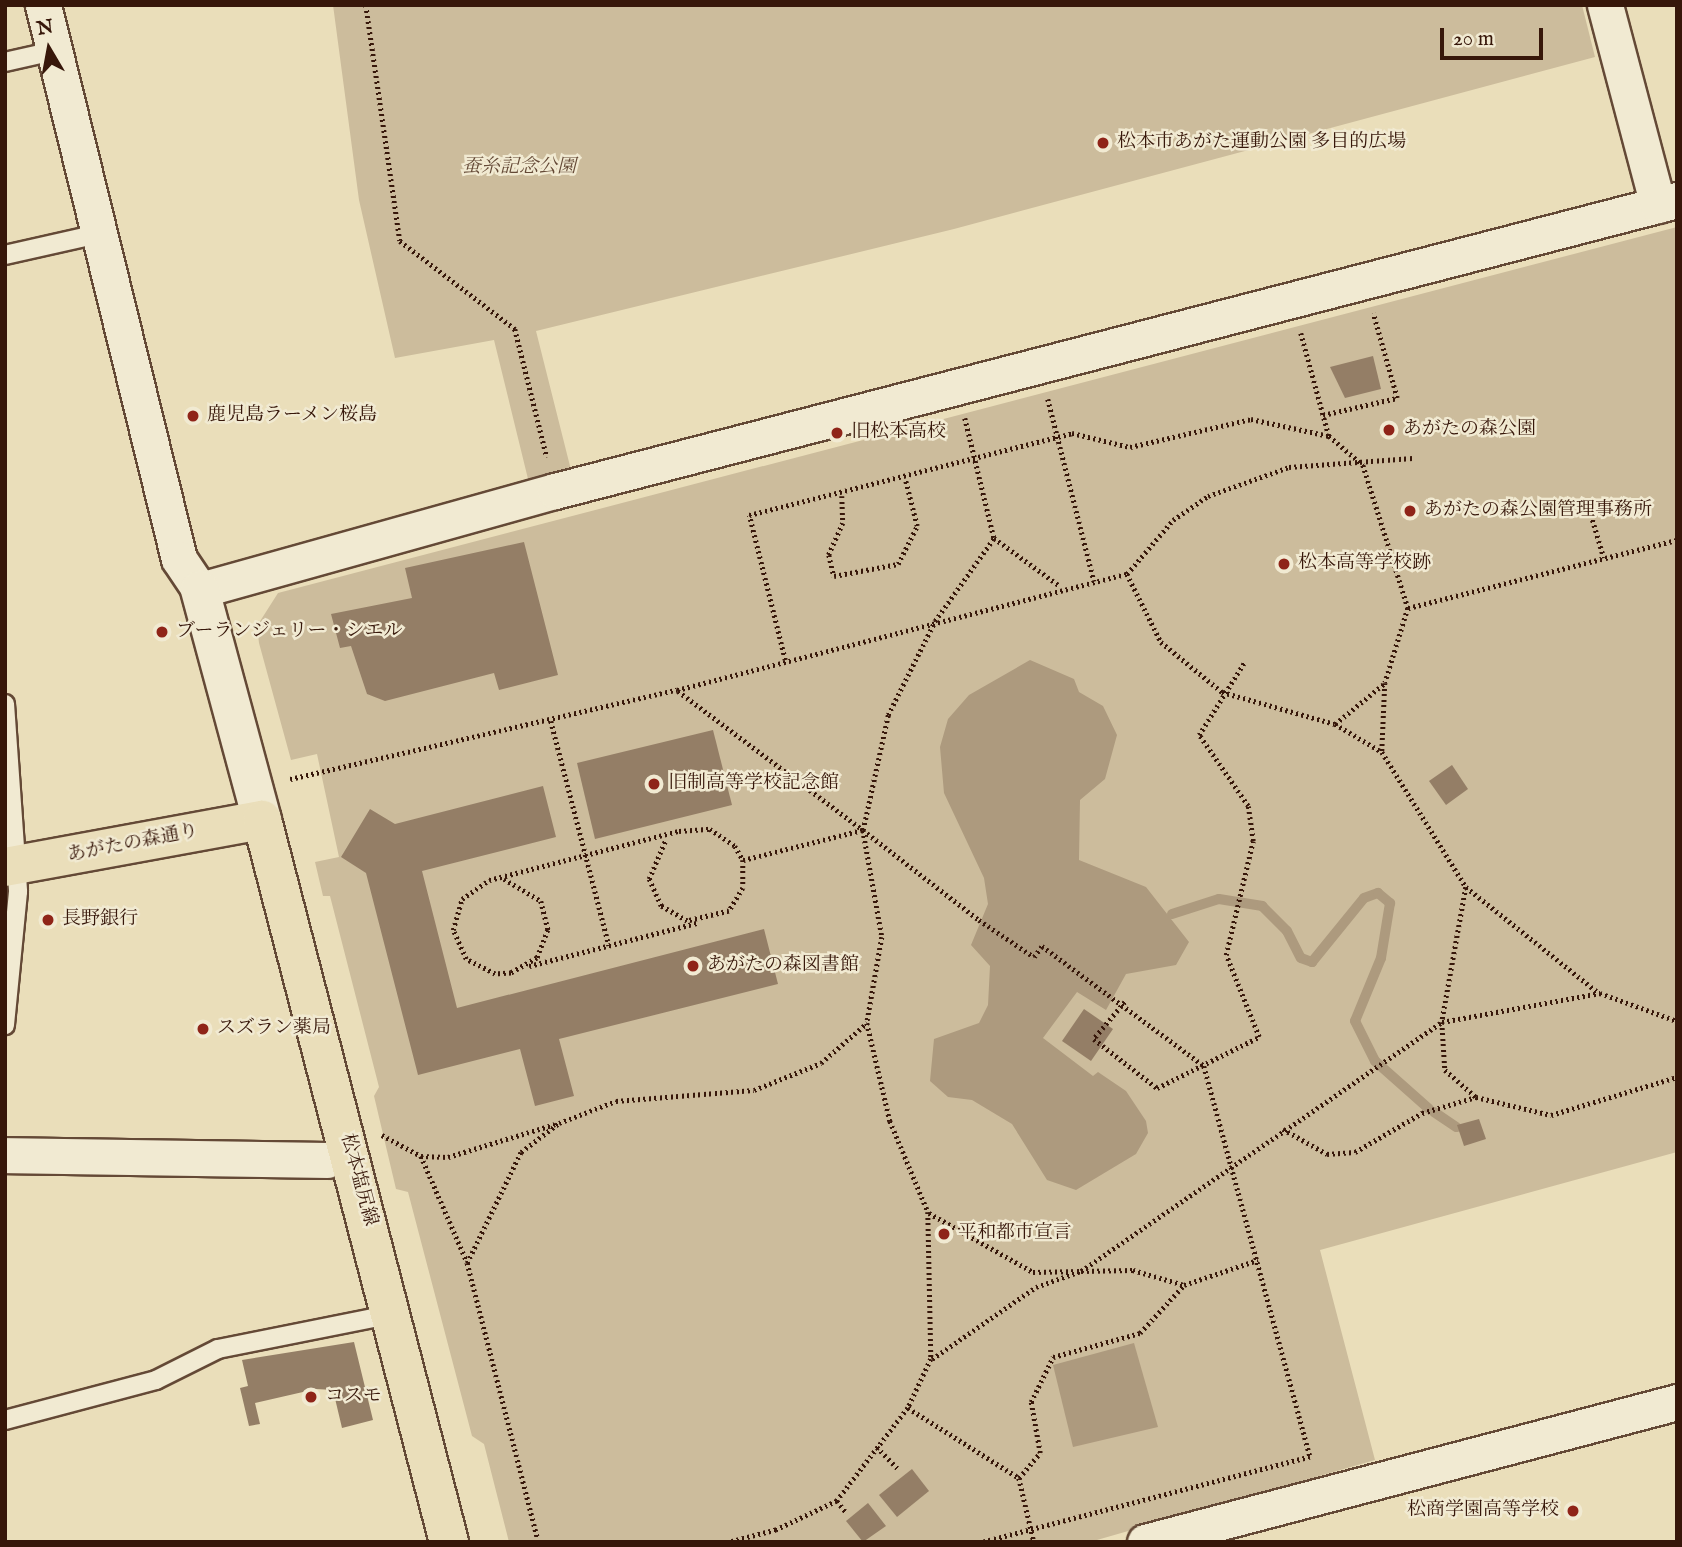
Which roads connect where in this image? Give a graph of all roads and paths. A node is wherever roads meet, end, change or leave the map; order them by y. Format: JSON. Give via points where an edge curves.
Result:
{"nodes":[{"id":1,"x":43,"y":5,"type":"edge"},
{"id":2,"x":366,"y":5,"type":"edge"},
{"id":3,"x":1605,"y":5,"type":"edge"},
{"id":4,"x":54,"y":51,"type":"junction"},
{"id":5,"x":5,"y":62,"type":"edge"},
{"id":6,"x":1667,"y":202,"type":"edge"},
{"id":7,"x":98,"y":234,"type":"junction"},
{"id":8,"x":5,"y":255,"type":"edge"},
{"id":9,"x":1370,"y":303,"type":"dead end"},
{"id":10,"x":1298,"y":322,"type":"dead end"},
{"id":11,"x":1045,"y":388,"type":"dead end"},
{"id":12,"x":963,"y":409,"type":"dead end"},
{"id":13,"x":1323,"y":415,"type":"junction"},
{"id":14,"x":1329,"y":436,"type":"junction"},
{"id":15,"x":1057,"y":438,"type":"junction"},
{"id":16,"x":1413,"y":458,"type":"dead end"},
{"id":17,"x":976,"y":462,"type":"junction"},
{"id":18,"x":549,"y":465,"type":"dead end"},
{"id":19,"x":1363,"y":465,"type":"junction"},
{"id":20,"x":905,"y":479,"type":"junction"},
{"id":21,"x":842,"y":496,"type":"junction"},
{"id":22,"x":1588,"y":504,"type":"dead end"},
{"id":23,"x":994,"y":538,"type":"junction"},
{"id":24,"x":1677,"y":540,"type":"edge"},
{"id":25,"x":1604,"y":558,"type":"junction"},
{"id":26,"x":1127,"y":574,"type":"junction"},
{"id":27,"x":1094,"y":582,"type":"junction"},
{"id":28,"x":1061,"y":587,"type":"junction"},
{"id":29,"x":200,"y":590,"type":"junction"},
{"id":30,"x":1408,"y":608,"type":"junction"},
{"id":31,"x":935,"y":621,"type":"junction"},
{"id":32,"x":785,"y":660,"type":"junction"},
{"id":33,"x":1244,"y":663,"type":"dead end"},
{"id":34,"x":1385,"y":683,"type":"junction"},
{"id":35,"x":677,"y":690,"type":"junction"},
{"id":36,"x":1222,"y":692,"type":"junction"},
{"id":37,"x":5,"y":704,"type":"edge"},
{"id":38,"x":551,"y":721,"type":"junction"},
{"id":39,"x":1335,"y":724,"type":"junction"},
{"id":40,"x":1382,"y":752,"type":"junction"},
{"id":41,"x":290,"y":779,"type":"dead end"},
{"id":42,"x":262,"y":820,"type":"junction"},
{"id":43,"x":863,"y":830,"type":"junction"},
{"id":44,"x":666,"y":839,"type":"junction"},
{"id":45,"x":588,"y":857,"type":"junction"},
{"id":46,"x":743,"y":860,"type":"junction"},
{"id":47,"x":11,"y":866,"type":"edge"},
{"id":48,"x":504,"y":879,"type":"junction"},
{"id":49,"x":1466,"y":887,"type":"junction"},
{"id":50,"x":702,"y":922,"type":"junction"},
{"id":51,"x":609,"y":946,"type":"junction"},
{"id":52,"x":525,"y":967,"type":"junction"},
{"id":53,"x":1600,"y":993,"type":"junction"},
{"id":54,"x":1125,"y":1002,"type":"junction"},
{"id":55,"x":1677,"y":1021,"type":"edge"},
{"id":56,"x":1441,"y":1022,"type":"junction"},
{"id":57,"x":867,"y":1023,"type":"junction"},
{"id":58,"x":5,"y":1025,"type":"edge"},
{"id":59,"x":1204,"y":1066,"type":"junction"},
{"id":60,"x":1677,"y":1077,"type":"edge"},
{"id":61,"x":1476,"y":1097,"type":"junction"},
{"id":62,"x":559,"y":1123,"type":"junction"},
{"id":63,"x":1283,"y":1129,"type":"junction"},
{"id":64,"x":375,"y":1134,"type":"dead end"},
{"id":65,"x":5,"y":1155,"type":"edge"},
{"id":66,"x":421,"y":1156,"type":"junction"},
{"id":67,"x":327,"y":1160,"type":"dead end"},
{"id":68,"x":1234,"y":1168,"type":"junction"},
{"id":69,"x":928,"y":1212,"type":"junction"},
{"id":70,"x":1258,"y":1260,"type":"junction"},
{"id":71,"x":467,"y":1263,"type":"junction"},
{"id":72,"x":1081,"y":1271,"type":"junction"},
{"id":73,"x":1184,"y":1285,"type":"junction"},
{"id":74,"x":393,"y":1314,"type":"junction"},
{"id":75,"x":932,"y":1360,"type":"junction"},
{"id":76,"x":1677,"y":1402,"type":"edge"},
{"id":77,"x":908,"y":1408,"type":"junction"},
{"id":78,"x":5,"y":1420,"type":"edge"},
{"id":79,"x":877,"y":1447,"type":"junction"},
{"id":80,"x":898,"y":1469,"type":"dead end"},
{"id":81,"x":1019,"y":1478,"type":"junction"},
{"id":82,"x":837,"y":1501,"type":"junction"},
{"id":83,"x":846,"y":1512,"type":"dead end"},
{"id":84,"x":1030,"y":1528,"type":"junction"},
{"id":85,"x":449,"y":1542,"type":"edge"},
{"id":86,"x":538,"y":1542,"type":"edge"},
{"id":87,"x":730,"y":1542,"type":"edge"},
{"id":88,"x":983,"y":1542,"type":"edge"},
{"id":89,"x":1034,"y":1542,"type":"edge"},
{"id":90,"x":1144,"y":1542,"type":"edge"}],
"edges":[{"from":1,"to":4,"type":"street"},
{"from":2,"to":18,"type":"path","via":[[400,241],[515,329]]},
{"from":3,"to":6,"type":"street"},
{"from":4,"to":5,"type":"lane"},
{"from":4,"to":7,"type":"street"},
{"from":6,"to":29,"type":"street","via":[[555,491]]},
{"from":7,"to":8,"type":"lane"},
{"from":7,"to":29,"type":"street","via":[[179,559]]},
{"from":9,"to":13,"type":"path","via":[[1397,398]]},
{"from":10,"to":13,"type":"path"},
{"from":11,"to":15,"type":"path"},
{"from":12,"to":17,"type":"path"},
{"from":13,"to":14,"type":"path"},
{"from":14,"to":15,"type":"path","via":[[1251,419],[1130,447],[1072,433]]},
{"from":14,"to":19,"type":"path"},
{"from":15,"to":17,"type":"path"},
{"from":15,"to":27,"type":"path"},
{"from":16,"to":19,"type":"path"},
{"from":17,"to":20,"type":"path"},
{"from":17,"to":23,"type":"path"},
{"from":19,"to":26,"type":"path","via":[[1289,467],[1208,496],[1173,520]]},
{"from":19,"to":30,"type":"path"},
{"from":20,"to":21,"type":"path"},
{"from":20,"to":21,"type":"path","via":[[917,526],[898,564],[834,576],[829,555],[843,523]]},
{"from":21,"to":32,"type":"path","via":[[749,515]]},
{"from":22,"to":25,"type":"path"},
{"from":23,"to":28,"type":"path"},
{"from":23,"to":31,"type":"path"},
{"from":24,"to":25,"type":"path"},
{"from":25,"to":30,"type":"path"},
{"from":26,"to":27,"type":"path"},
{"from":26,"to":36,"type":"path","via":[[1161,642]]},
{"from":27,"to":28,"type":"path"},
{"from":28,"to":31,"type":"path"},
{"from":29,"to":42,"type":"street"},
{"from":30,"to":34,"type":"path"},
{"from":31,"to":32,"type":"path"},
{"from":31,"to":43,"type":"path","via":[[888,715]]},
{"from":32,"to":35,"type":"path"},
{"from":33,"to":36,"type":"path"},
{"from":34,"to":39,"type":"path"},
{"from":34,"to":40,"type":"path"},
{"from":35,"to":38,"type":"path"},
{"from":35,"to":43,"type":"path"},
{"from":36,"to":39,"type":"path"},
{"from":36,"to":59,"type":"path","via":[[1199,735],[1248,806],[1253,841],[1226,955],[1259,1037]]},
{"from":37,"to":47,"type":"lane"},
{"from":38,"to":41,"type":"path"},
{"from":38,"to":45,"type":"path"},
{"from":39,"to":40,"type":"path"},
{"from":40,"to":49,"type":"path"},
{"from":42,"to":47,"type":"main road","name":"あがたの森通り"},
{"from":42,"to":74,"type":"main road","name":"松本塩尻線"},
{"from":43,"to":46,"type":"path"},
{"from":43,"to":54,"type":"path","via":[[1034,957],[1042,946]]},
{"from":43,"to":57,"type":"path","via":[[882,937]]},
{"from":44,"to":45,"type":"path"},
{"from":44,"to":46,"type":"path","via":[[679,831],[710,829],[724,835]]},
{"from":44,"to":50,"type":"path","via":[[650,864],[653,894],[673,916]]},
{"from":45,"to":48,"type":"path"},
{"from":45,"to":51,"type":"path"},
{"from":46,"to":50,"type":"path","via":[[737,900]]},
{"from":47,"to":58,"type":"lane"},
{"from":48,"to":52,"type":"path","via":[[532,890],[547,915],[545,945]]},
{"from":48,"to":52,"type":"path","via":[[474,887],[462,898],[453,930],[466,959],[479,969],[511,973]]},
{"from":49,"to":53,"type":"path"},
{"from":49,"to":56,"type":"path"},
{"from":50,"to":51,"type":"path"},
{"from":51,"to":52,"type":"path"},
{"from":53,"to":55,"type":"path"},
{"from":53,"to":56,"type":"path"},
{"from":54,"to":59,"type":"path"},
{"from":54,"to":59,"type":"path","via":[[1094,1039],[1157,1088]]},
{"from":56,"to":61,"type":"path","via":[[1445,1070]]},
{"from":56,"to":63,"type":"path"},
{"from":57,"to":62,"type":"path","via":[[821,1063],[754,1090],[616,1101]]},
{"from":57,"to":69,"type":"path","via":[[890,1121]]},
{"from":59,"to":68,"type":"path"},
{"from":60,"to":61,"type":"path","via":[[1551,1115]]},
{"from":61,"to":63,"type":"path","via":[[1422,1112],[1354,1152],[1327,1154]]},
{"from":62,"to":66,"type":"path","via":[[482,1152]]},
{"from":62,"to":71,"type":"path","via":[[522,1152]]},
{"from":63,"to":68,"type":"path"},
{"from":64,"to":66,"type":"path"},
{"from":65,"to":67,"type":"street"},
{"from":66,"to":71,"type":"path"},
{"from":68,"to":70,"type":"path"},
{"from":68,"to":72,"type":"path"},
{"from":69,"to":72,"type":"path","via":[[1033,1272]]},
{"from":69,"to":75,"type":"path"},
{"from":70,"to":73,"type":"path"},
{"from":70,"to":84,"type":"path","via":[[1310,1457]]},
{"from":71,"to":86,"type":"path"},
{"from":72,"to":73,"type":"path","via":[[1133,1270]]},
{"from":72,"to":75,"type":"path","via":[[1036,1287]]},
{"from":73,"to":81,"type":"path","via":[[1140,1332],[1053,1357],[1031,1402],[1040,1453]]},
{"from":74,"to":78,"type":"lane","via":[[218,1349],[156,1380]]},
{"from":74,"to":85,"type":"main road","name":"松本塩尻線"},
{"from":75,"to":77,"type":"path"},
{"from":76,"to":90,"type":"street"},
{"from":77,"to":79,"type":"path"},
{"from":77,"to":81,"type":"path"},
{"from":79,"to":80,"type":"path"},
{"from":79,"to":82,"type":"path"},
{"from":81,"to":84,"type":"path"},
{"from":82,"to":83,"type":"path"},
{"from":82,"to":87,"type":"path","via":[[776,1530]]},
{"from":84,"to":88,"type":"path"},
{"from":84,"to":89,"type":"path"}]}
